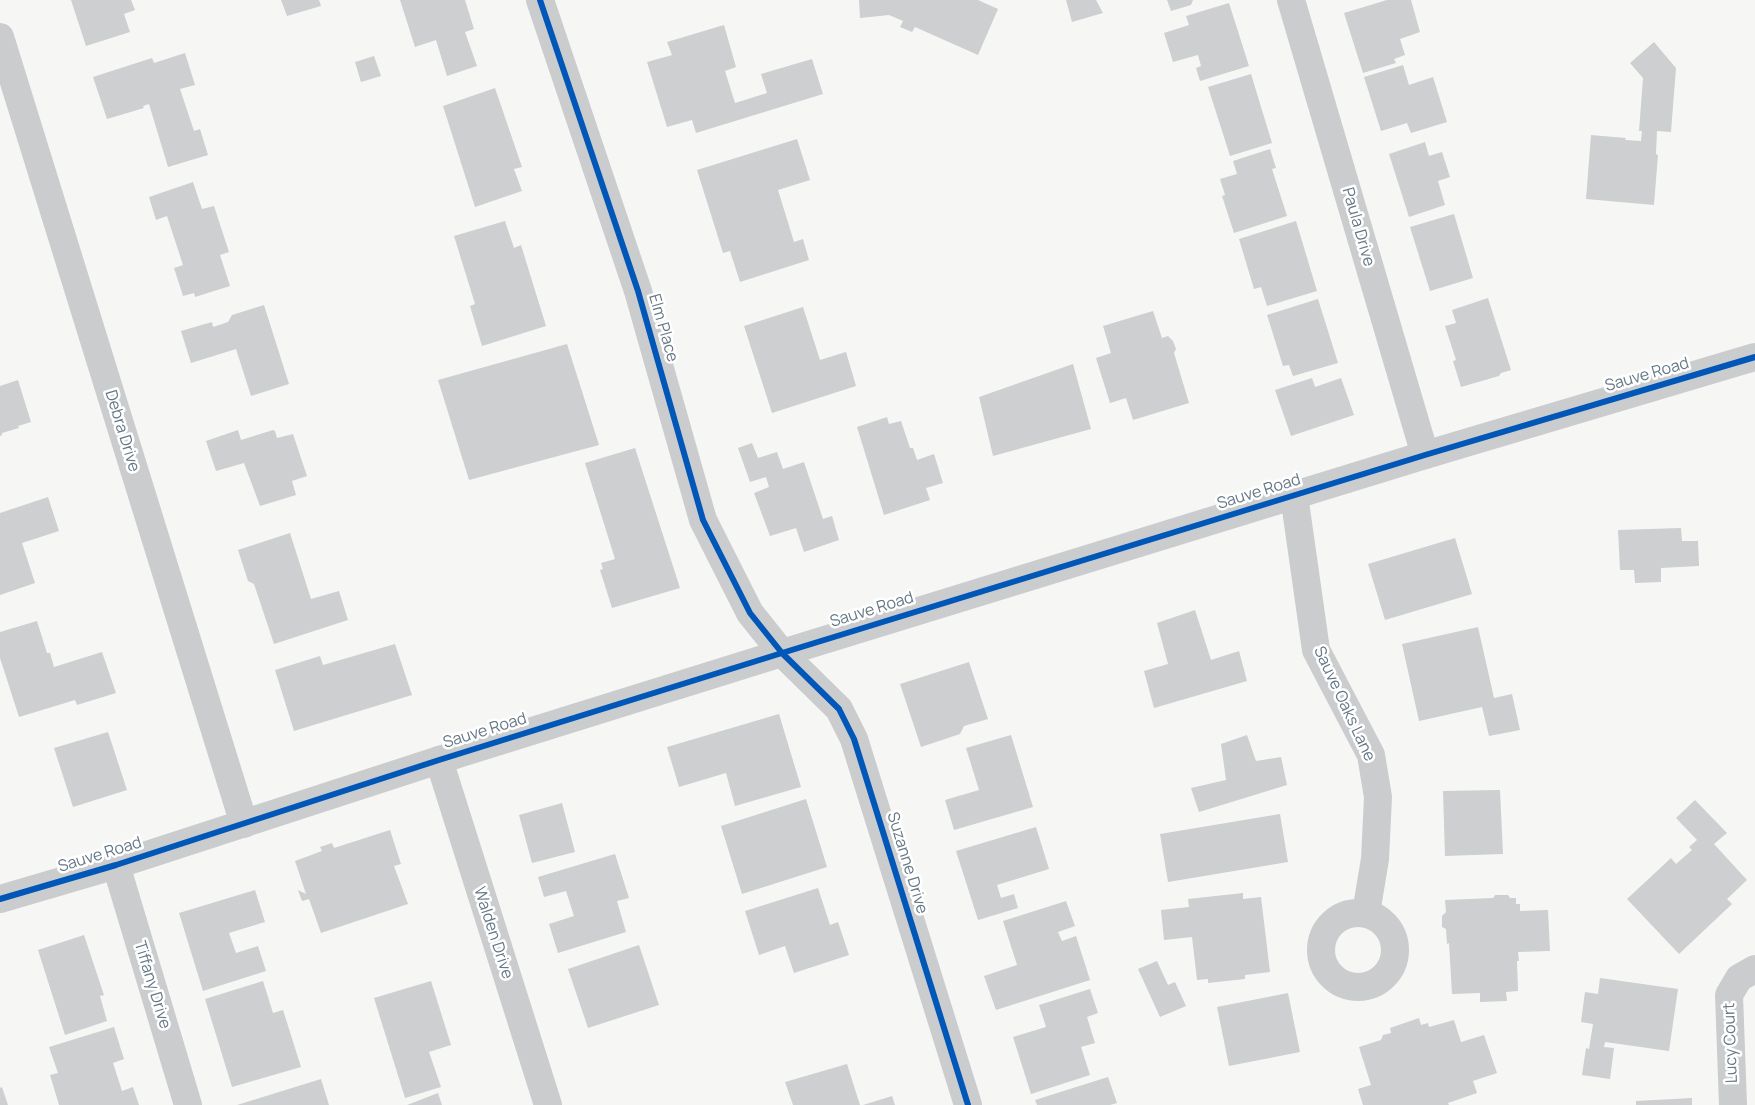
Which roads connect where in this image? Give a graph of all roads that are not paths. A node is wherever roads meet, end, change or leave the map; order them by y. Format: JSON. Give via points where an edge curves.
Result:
{"nodes":[{"id":1,"x":540,"y":0,"type":"edge"},
{"id":2,"x":1291,"y":0,"type":"edge"},
{"id":3,"x":0,"y":37,"type":"edge"},
{"id":4,"x":1755,"y":357,"type":"edge"},
{"id":5,"x":1425,"y":455,"type":"junction"},
{"id":6,"x":1294,"y":495,"type":"junction"},
{"id":7,"x":782,"y":653,"type":"junction"},
{"id":8,"x":439,"y":760,"type":"junction"},
{"id":9,"x":244,"y":824,"type":"junction"},
{"id":10,"x":116,"y":865,"type":"junction"},
{"id":11,"x":0,"y":899,"type":"edge"},
{"id":12,"x":1366,"y":913,"type":"dead end"},
{"id":13,"x":1746,"y":976,"type":"edge"},
{"id":14,"x":188,"y":1105,"type":"edge"},
{"id":15,"x":548,"y":1105,"type":"edge"},
{"id":16,"x":968,"y":1105,"type":"edge"},
{"id":17,"x":1733,"y":1105,"type":"edge"}],
"edges":[{"from":1,"to":7,"type":"street","name":"Elm Place","via":[[638,291],[703,520],[750,614]]},
{"from":2,"to":5,"type":"street","name":"Paula Drive"},
{"from":3,"to":9,"type":"street","name":"Debra Drive"},
{"from":4,"to":5,"type":"street","name":"Sauve Road"},
{"from":5,"to":6,"type":"street","name":"Sauve Road"},
{"from":6,"to":7,"type":"street","name":"Sauve Road"},
{"from":6,"to":12,"type":"street","name":"Sauve Oaks Lane","via":[[1316,650],[1371,755],[1378,797],[1375,859]]},
{"from":7,"to":8,"type":"street","name":"Sauve Road"},
{"from":7,"to":16,"type":"street","name":"Suzanne Drive","via":[[839,709],[854,739]]},
{"from":8,"to":9,"type":"street","name":"Sauve Road"},
{"from":8,"to":15,"type":"street","name":"Walden Drive"},
{"from":9,"to":10,"type":"street","name":"Sauve Road"},
{"from":10,"to":11,"type":"street","name":"Sauve Road"},
{"from":10,"to":14,"type":"street","name":"Tiffany Drive"},
{"from":13,"to":17,"type":"street","name":"Lucy Court","via":[[1729,995]]}]}
